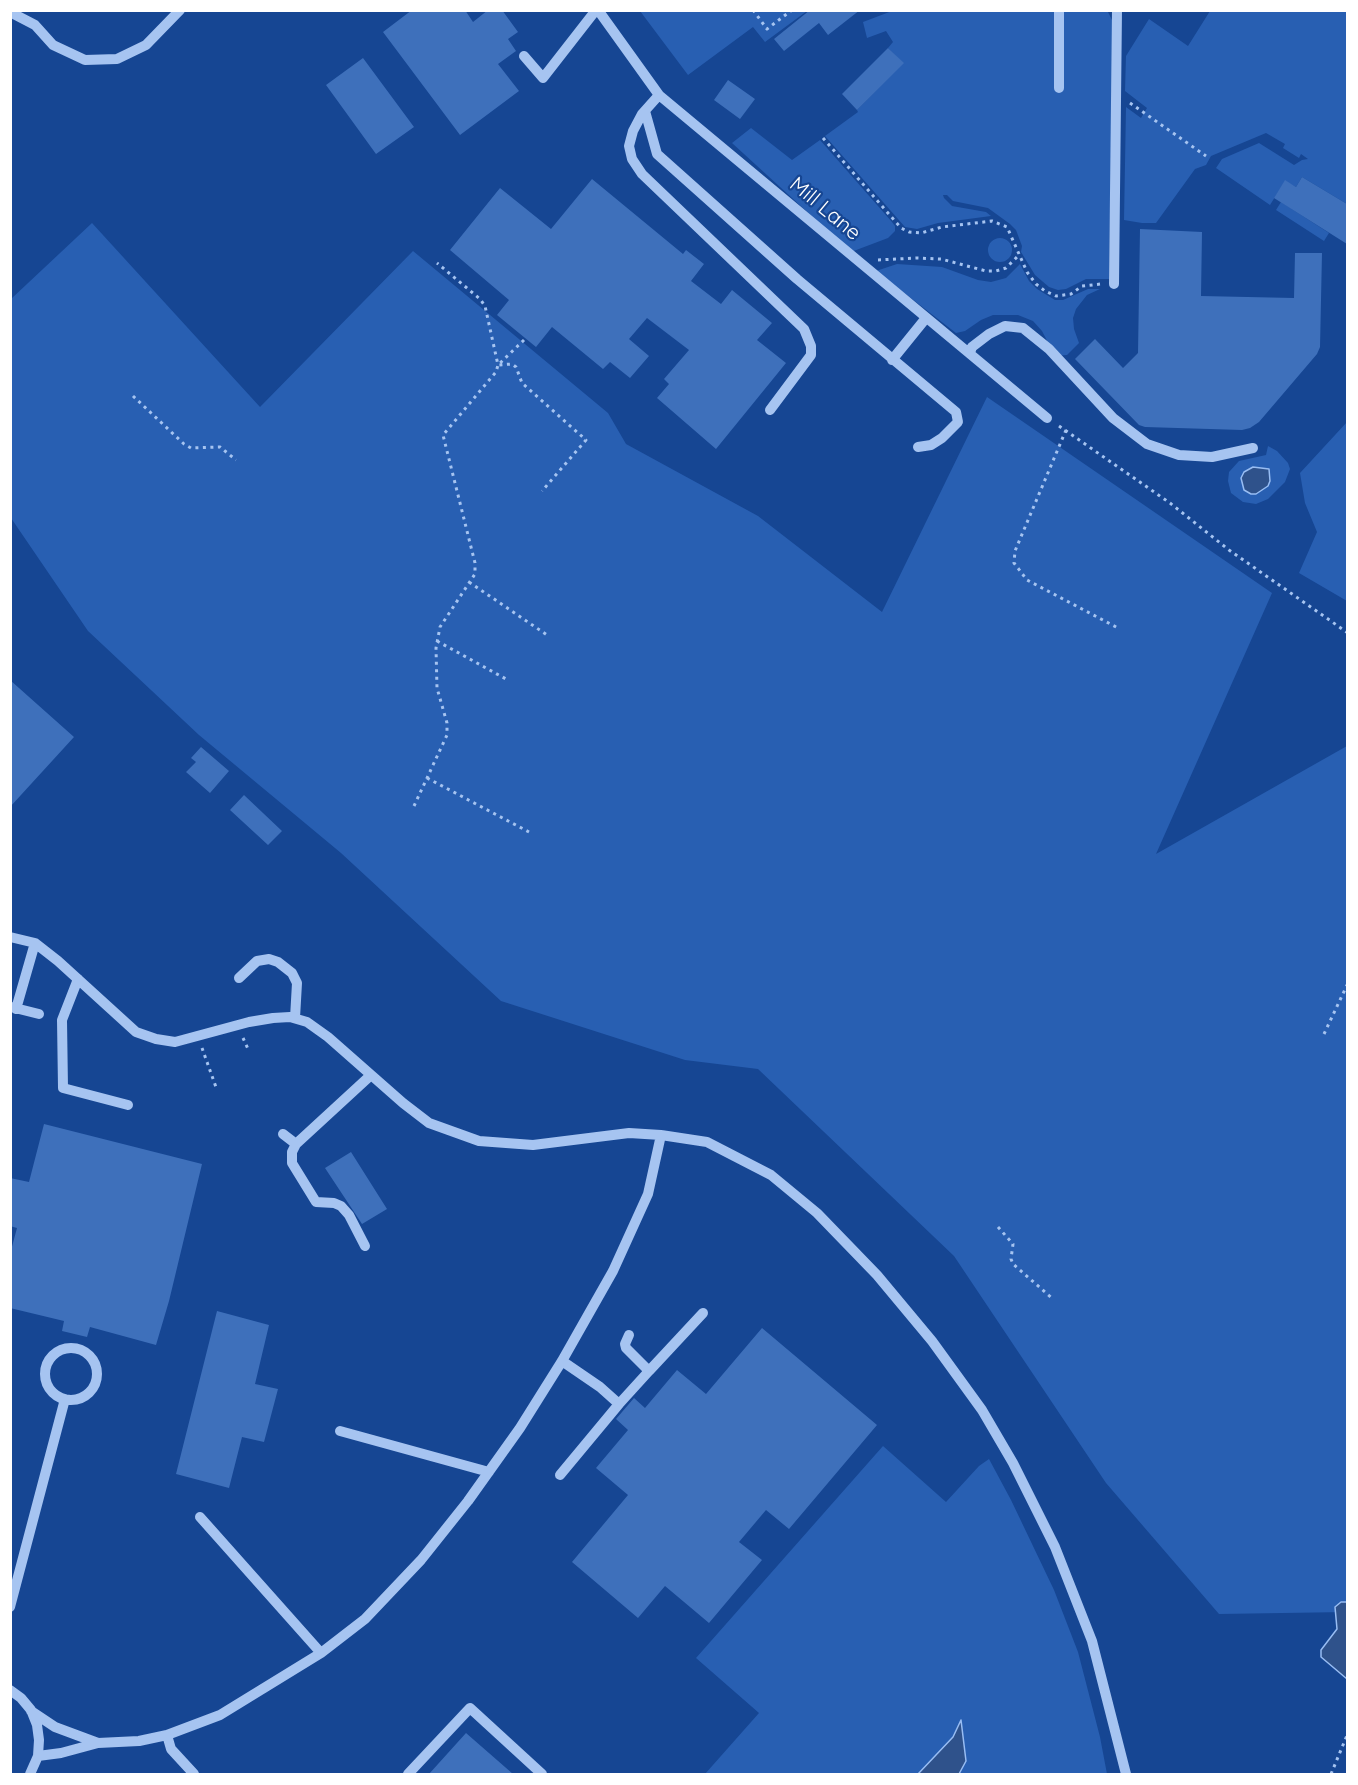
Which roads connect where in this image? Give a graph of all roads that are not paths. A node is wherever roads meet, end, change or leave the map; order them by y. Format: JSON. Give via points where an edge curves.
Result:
{"nodes":[{"id":1,"x":180,"y":10,"type":"edge"},
{"id":2,"x":597,"y":10,"type":"edge"},
{"id":3,"x":1059,"y":10,"type":"edge"},
{"id":4,"x":1117,"y":10,"type":"edge"},
{"id":5,"x":10,"y":12,"type":"edge"},
{"id":6,"x":524,"y":56,"type":"dead end"},
{"id":7,"x":1059,"y":88,"type":"dead end"},
{"id":8,"x":659,"y":95,"type":"junction"},
{"id":9,"x":645,"y":111,"type":"junction"},
{"id":10,"x":1114,"y":284,"type":"road end"},
{"id":11,"x":926,"y":318,"type":"junction"},
{"id":12,"x":970,"y":353,"type":"junction"},
{"id":13,"x":892,"y":360,"type":"junction"},
{"id":14,"x":770,"y":410,"type":"dead end"},
{"id":15,"x":1047,"y":418,"type":"road end"},
{"id":16,"x":918,"y":447,"type":"dead end"},
{"id":17,"x":1253,"y":448,"type":"dead end"},
{"id":18,"x":10,"y":937,"type":"edge"},
{"id":19,"x":35,"y":943,"type":"junction"},
{"id":20,"x":239,"y":978,"type":"dead end"},
{"id":21,"x":78,"y":979,"type":"junction"},
{"id":22,"x":14,"y":1008,"type":"edge"},
{"id":23,"x":39,"y":1014,"type":"dead end"},
{"id":24,"x":295,"y":1018,"type":"junction"},
{"id":25,"x":371,"y":1075,"type":"junction"},
{"id":26,"x":128,"y":1105,"type":"dead end"},
{"id":27,"x":283,"y":1134,"type":"dead end"},
{"id":28,"x":662,"y":1134,"type":"junction"},
{"id":29,"x":296,"y":1144,"type":"junction"},
{"id":30,"x":365,"y":1246,"type":"dead end"},
{"id":31,"x":703,"y":1313,"type":"dead end"},
{"id":32,"x":628,"y":1335,"type":"dead end"},
{"id":33,"x":562,"y":1361,"type":"junction"},
{"id":34,"x":650,"y":1371,"type":"junction"},
{"id":35,"x":65,"y":1399,"type":"junction"},
{"id":36,"x":619,"y":1404,"type":"junction"},
{"id":37,"x":340,"y":1431,"type":"dead end"},
{"id":38,"x":489,"y":1472,"type":"junction"},
{"id":39,"x":560,"y":1474,"type":"dead end"},
{"id":40,"x":200,"y":1517,"type":"dead end"},
{"id":41,"x":10,"y":1607,"type":"edge"},
{"id":42,"x":321,"y":1653,"type":"junction"},
{"id":43,"x":10,"y":1690,"type":"edge"},
{"id":44,"x":31,"y":1710,"type":"junction"},
{"id":45,"x":167,"y":1735,"type":"junction"},
{"id":46,"x":98,"y":1743,"type":"junction"},
{"id":47,"x":38,"y":1756,"type":"junction"},
{"id":48,"x":30,"y":1774,"type":"edge"},
{"id":49,"x":194,"y":1774,"type":"edge"},
{"id":50,"x":408,"y":1774,"type":"edge"},
{"id":51,"x":542,"y":1774,"type":"edge"},
{"id":52,"x":1126,"y":1774,"type":"edge"}],
"edges":[{"from":1,"to":5,"type":"street","via":[[146,45],[117,58],[85,60],[53,45],[35,25]]},
{"from":2,"to":6,"type":"street","via":[[543,78]]},
{"from":2,"to":8,"type":"street","name":"Mill Lane"},
{"from":3,"to":7,"type":"street"},
{"from":4,"to":10,"type":"street"},
{"from":8,"to":9,"type":"street"},
{"from":8,"to":11,"type":"street","name":"Mill Lane"},
{"from":9,"to":13,"type":"street","via":[[657,154]]},
{"from":9,"to":14,"type":"street","via":[[629,146],[642,174],[804,329],[811,355]]},
{"from":11,"to":12,"type":"street","name":"Mill Lane"},
{"from":11,"to":13,"type":"street"},
{"from":12,"to":15,"type":"street","name":"Mill Lane"},
{"from":12,"to":17,"type":"street","via":[[972,347],[1005,326],[1023,328],[1113,418],[1147,444],[1179,455],[1212,457]]},
{"from":13,"to":16,"type":"street","via":[[958,417],[937,442]]},
{"from":18,"to":19,"type":"street"},
{"from":19,"to":21,"type":"street"},
{"from":19,"to":22,"type":"street"},
{"from":20,"to":24,"type":"street","via":[[257,961],[278,962],[292,973],[297,983]]},
{"from":21,"to":24,"type":"street","via":[[136,1032],[156,1039],[175,1042],[249,1022]]},
{"from":21,"to":26,"type":"street","via":[[62,1020],[63,1088]]},
{"from":22,"to":23,"type":"street"},
{"from":24,"to":25,"type":"street","via":[[321,1032]]},
{"from":25,"to":28,"type":"street","via":[[429,1123],[479,1141],[533,1145],[628,1133]]},
{"from":25,"to":29,"type":"street"},
{"from":27,"to":29,"type":"street"},
{"from":28,"to":33,"type":"street","via":[[648,1194],[613,1271]]},
{"from":28,"to":52,"type":"street","via":[[707,1142],[771,1175],[817,1213],[877,1275],[932,1341],[982,1410],[1055,1547],[1092,1641]]},
{"from":29,"to":30,"type":"street","via":[[292,1164],[316,1202],[341,1206]]},
{"from":31,"to":34,"type":"street"},
{"from":32,"to":34,"type":"street","via":[[627,1348]]},
{"from":33,"to":36,"type":"street"},
{"from":33,"to":38,"type":"street"},
{"from":34,"to":36,"type":"street"},
{"from":35,"to":35,"type":"street","via":[[47,1384],[45,1368],[54,1354],[77,1348],[92,1358],[97,1375],[90,1391],[74,1400]]},
{"from":35,"to":41,"type":"street"},
{"from":36,"to":39,"type":"street"},
{"from":37,"to":38,"type":"street"},
{"from":38,"to":42,"type":"street","via":[[421,1560],[365,1619]]},
{"from":40,"to":42,"type":"street"},
{"from":42,"to":45,"type":"street","via":[[220,1715]]},
{"from":43,"to":44,"type":"street"},
{"from":44,"to":46,"type":"street","via":[[55,1727]]},
{"from":44,"to":47,"type":"street","via":[[38,1733]]},
{"from":45,"to":46,"type":"street"},
{"from":45,"to":49,"type":"street","via":[[171,1749]]},
{"from":46,"to":47,"type":"street"},
{"from":47,"to":48,"type":"street"},
{"from":50,"to":51,"type":"street","via":[[470,1708]]}]}
